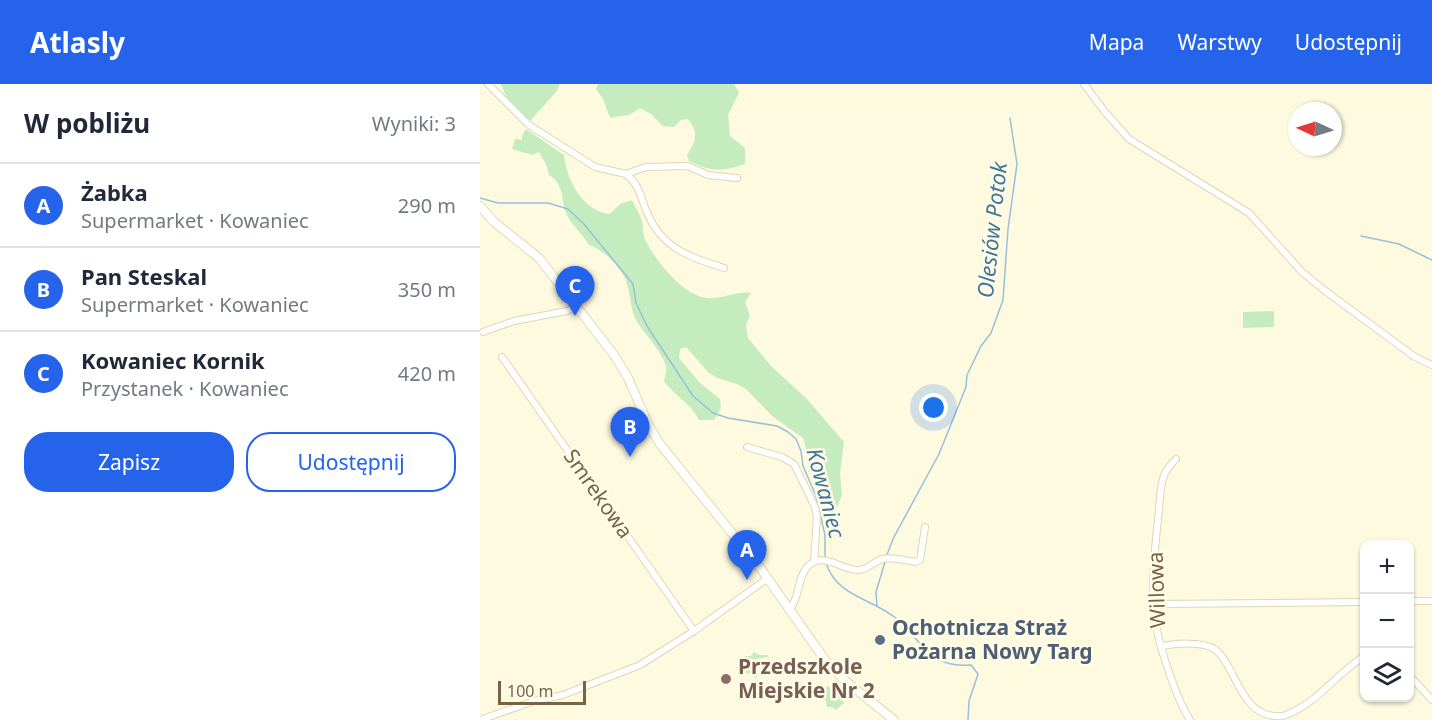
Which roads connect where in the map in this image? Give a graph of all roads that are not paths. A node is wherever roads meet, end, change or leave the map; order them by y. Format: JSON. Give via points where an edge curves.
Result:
{"nodes":[{"id":1,"x":488,"y":84,"type":"edge"},
{"id":2,"x":1084,"y":84,"type":"edge"},
{"id":3,"x":626,"y":174,"type":"junction"},
{"id":4,"x":737,"y":178,"type":"dead end"},
{"id":5,"x":480,"y":206,"type":"edge"},
{"id":6,"x":724,"y":268,"type":"dead end"},
{"id":7,"x":576,"y":306,"type":"junction"},
{"id":8,"x":483,"y":332,"type":"dead end"},
{"id":9,"x":502,"y":357,"type":"dead end"},
{"id":10,"x":1432,"y":365,"type":"edge"},
{"id":11,"x":747,"y":447,"type":"dead end"},
{"id":12,"x":1176,"y":459,"type":"dead end"},
{"id":13,"x":925,"y":527,"type":"dead end"},
{"id":14,"x":817,"y":561,"type":"junction"},
{"id":15,"x":768,"y":578,"type":"junction"},
{"id":16,"x":1414,"y":601,"type":"edge"},
{"id":17,"x":1432,"y":601,"type":"edge"},
{"id":18,"x":1360,"y":602,"type":"edge"},
{"id":19,"x":1155,"y":603,"type":"junction"},
{"id":20,"x":790,"y":609,"type":"junction"},
{"id":21,"x":694,"y":631,"type":"junction"},
{"id":22,"x":1161,"y":646,"type":"junction"},
{"id":23,"x":1360,"y":660,"type":"edge"},
{"id":24,"x":1414,"y":680,"type":"edge"},
{"id":25,"x":1432,"y":700,"type":"edge"},
{"id":26,"x":480,"y":720,"type":"edge"},
{"id":27,"x":894,"y":720,"type":"edge"},
{"id":28,"x":1190,"y":720,"type":"edge"}],
"edges":[{"from":1,"to":3,"type":"street","via":[[529,125],[564,149],[595,167]]},
{"from":2,"to":10,"type":"street","via":[[1129,139],[1249,213],[1302,272],[1415,357]]},
{"from":3,"to":4,"type":"street","via":[[646,167],[688,166],[708,175]]},
{"from":3,"to":6,"type":"street","via":[[634,180],[652,225],[671,246],[686,256]]},
{"from":5,"to":7,"type":"street","via":[[538,258]]},
{"from":7,"to":8,"type":"street"},
{"from":7,"to":15,"type":"street","via":[[623,368],[660,444]]},
{"from":9,"to":21,"type":"street","name":"Smrekowa"},
{"from":11,"to":14,"type":"street","via":[[794,464],[815,507]]},
{"from":12,"to":19,"type":"street","name":"Willowa","via":[[1165,474],[1161,492]]},
{"from":13,"to":14,"type":"street","via":[[920,560],[916,562],[885,558],[858,570]]},
{"from":14,"to":20,"type":"street","via":[[807,567]]},
{"from":15,"to":20,"type":"street"},
{"from":15,"to":21,"type":"street"},
{"from":16,"to":17,"type":"street"},
{"from":18,"to":19,"type":"street"},
{"from":19,"to":22,"type":"street","name":"Willowa"},
{"from":20,"to":27,"type":"street","via":[[836,672]]},
{"from":21,"to":26,"type":"street","via":[[640,665],[563,695]]},
{"from":22,"to":23,"type":"street","via":[[1178,643],[1216,650],[1248,705],[1271,717],[1284,716],[1310,701]]},
{"from":22,"to":28,"type":"street","name":"Willowa"},
{"from":24,"to":25,"type":"street"}]}
